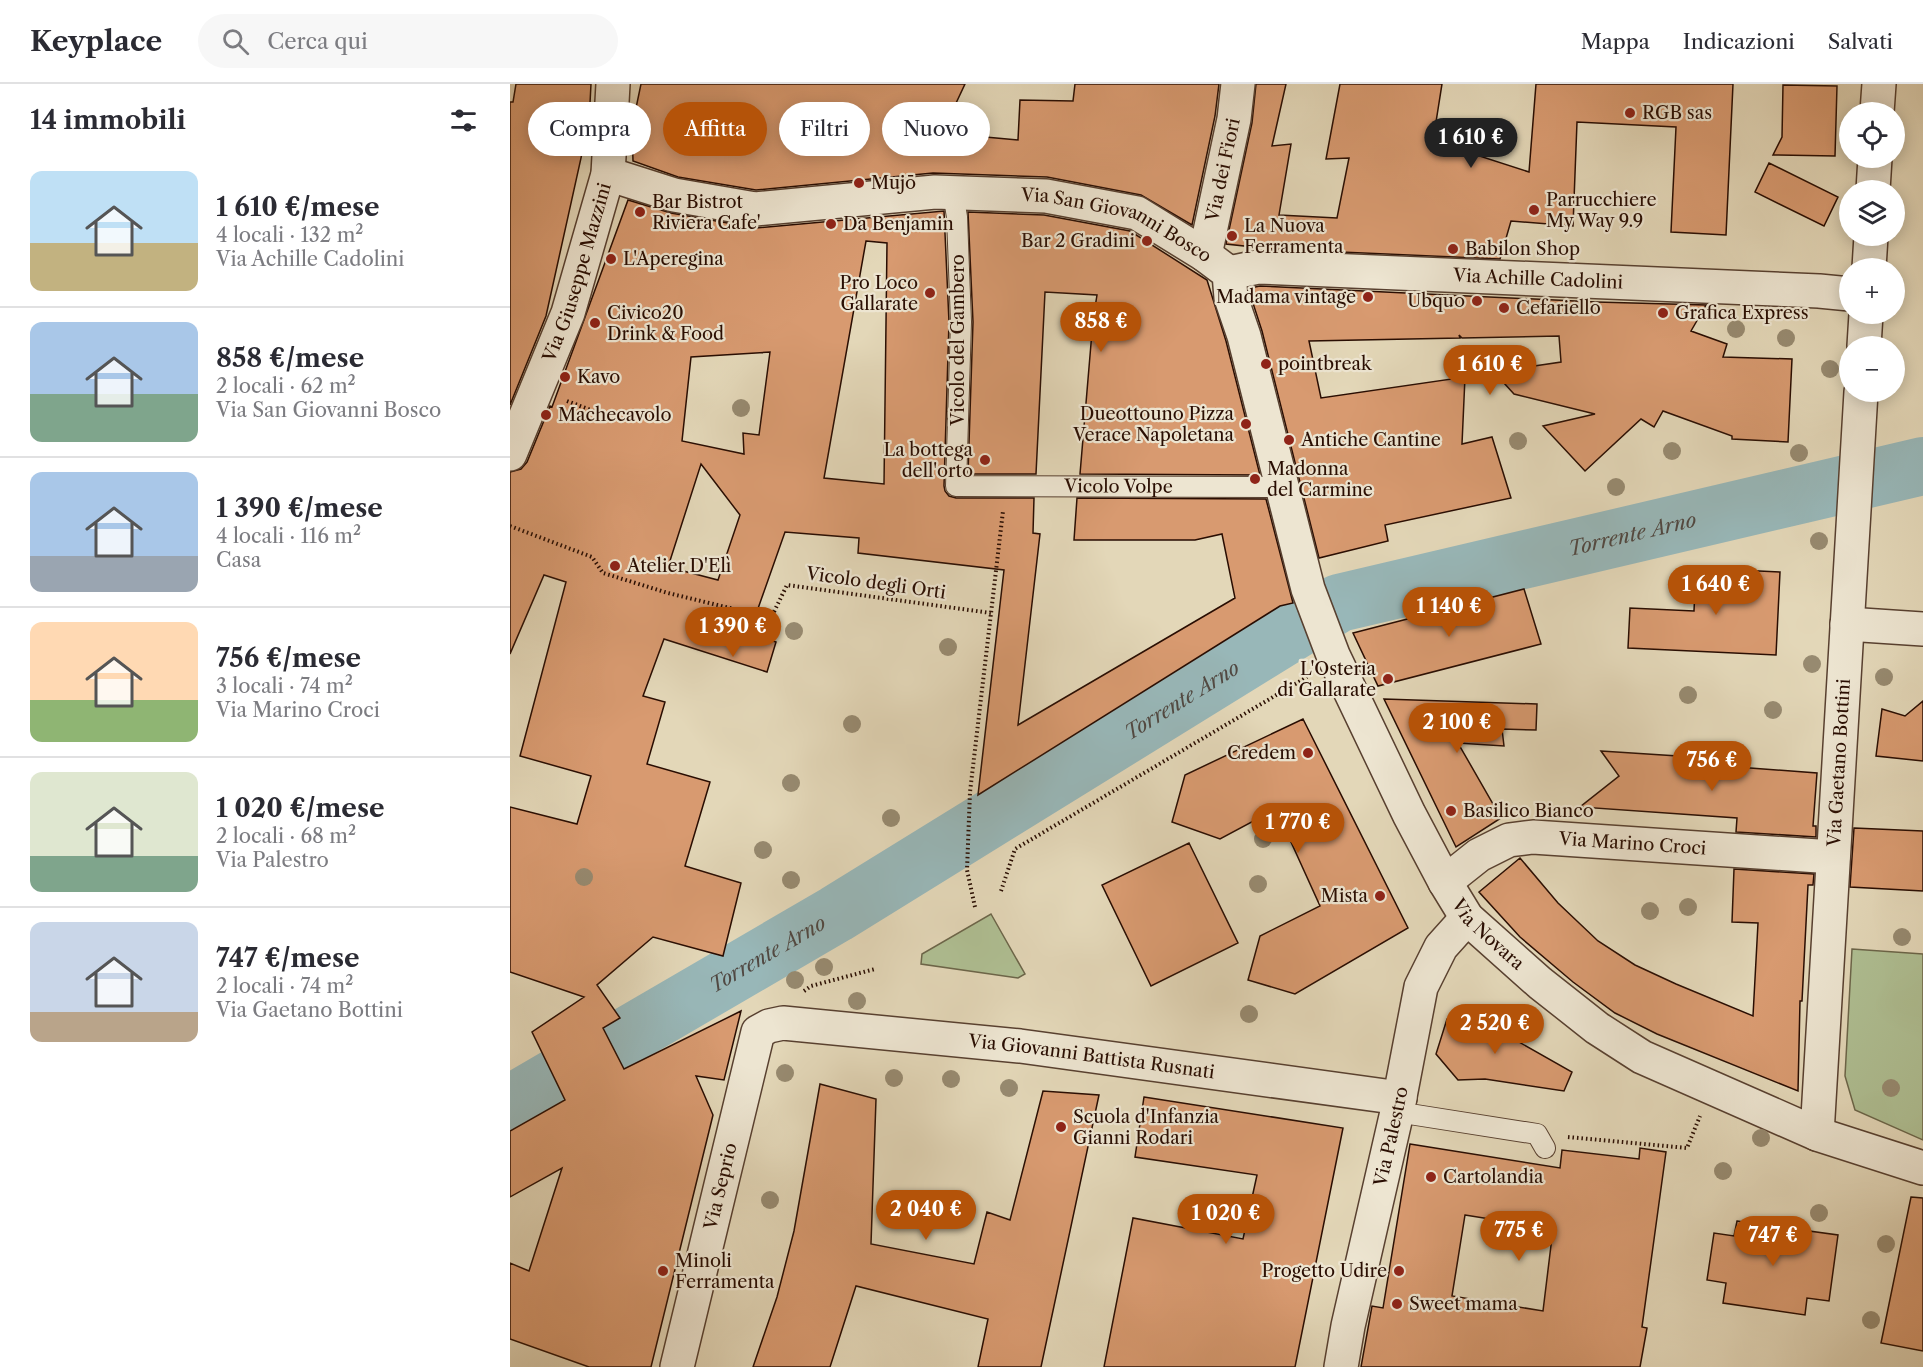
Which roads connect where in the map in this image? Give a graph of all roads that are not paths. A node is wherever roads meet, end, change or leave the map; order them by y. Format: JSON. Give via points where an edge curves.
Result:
{"nodes":[{"id":1,"x":613,"y":84,"type":"edge"},
{"id":2,"x":1238,"y":84,"type":"edge"},
{"id":3,"x":1879,"y":84,"type":"edge"},
{"id":4,"x":1878,"y":102,"type":"edge"},
{"id":5,"x":608,"y":174,"type":"junction"},
{"id":6,"x":953,"y":193,"type":"junction"},
{"id":7,"x":1217,"y":264,"type":"junction"},
{"id":8,"x":1839,"y":293,"type":"edge"},
{"id":9,"x":1860,"y":402,"type":"edge"},
{"id":10,"x":510,"y":454,"type":"edge"},
{"id":11,"x":956,"y":486,"type":"joint"},
{"id":12,"x":1282,"y":487,"type":"junction"},
{"id":13,"x":1847,"y":624,"type":"junction"},
{"id":14,"x":1923,"y":629,"type":"edge"},
{"id":15,"x":1334,"y":658,"type":"joint"},
{"id":16,"x":1833,"y":857,"type":"junction"},
{"id":17,"x":1444,"y":882,"type":"junction"},
{"id":18,"x":1467,"y":918,"type":"junction"},
{"id":19,"x":783,"y":1023,"type":"joint"},
{"id":20,"x":1399,"y":1105,"type":"junction"},
{"id":21,"x":1817,"y":1134,"type":"junction"},
{"id":22,"x":1541,"y":1141,"type":"road end"},
{"id":23,"x":1923,"y":1168,"type":"edge"},
{"id":24,"x":677,"y":1367,"type":"edge"},
{"id":25,"x":1341,"y":1367,"type":"edge"}],
"edges":[{"from":1,"to":5,"type":"street","name":"Via Giuseppe Mazzini"},
{"from":2,"to":7,"type":"street","name":"Via dei Fiori"},
{"from":3,"to":4,"type":"street"},
{"from":5,"to":6,"type":"street","name":"Via San Giovanni Bosco","via":[[674,195],[755,209]]},
{"from":5,"to":10,"type":"street","name":"Via Giuseppe Mazzini","via":[[568,313]]},
{"from":6,"to":7,"type":"street","name":"Via San Giovanni Bosco","via":[[1046,196],[1137,213]]},
{"from":6,"to":11,"type":"lane","name":"Vicolo del Gambero","via":[[960,322]]},
{"from":7,"to":8,"type":"street","name":"Via Achille Cadolini"},
{"from":7,"to":12,"type":"street","name":"Via San Giovanni Bosco","via":[[1244,336]]},
{"from":9,"to":13,"type":"street","name":"Via Gaetano Bottini"},
{"from":11,"to":12,"type":"lane","name":"Vicolo Volpe"},
{"from":12,"to":15,"type":"street","name":"Via San Giovanni Bosco","via":[[1308,589]]},
{"from":13,"to":14,"type":"street"},
{"from":13,"to":16,"type":"street","name":"Via Gaetano Bottini"},
{"from":15,"to":17,"type":"street","name":"Via Novara"},
{"from":16,"to":17,"type":"street","name":"Via Marino Croci","via":[[1533,837],[1509,840],[1479,855]]},
{"from":16,"to":21,"type":"street","name":"Via Gaetano Bottini"},
{"from":17,"to":18,"type":"street","name":"Via Novara"},
{"from":18,"to":20,"type":"street","name":"Via Palestro","via":[[1441,947],[1420,987]]},
{"from":18,"to":21,"type":"street","name":"Via Novara","via":[[1540,983],[1642,1057]]},
{"from":19,"to":20,"type":"street","name":"Via Giovanni Battista Rusnati","via":[[1020,1046]]},
{"from":19,"to":24,"type":"street","name":"Via Seprio","via":[[758,1032]]},
{"from":20,"to":22,"type":"lane"},
{"from":20,"to":25,"type":"street","name":"Via Palestro"},
{"from":21,"to":23,"type":"street","name":"Via Novara"}]}
